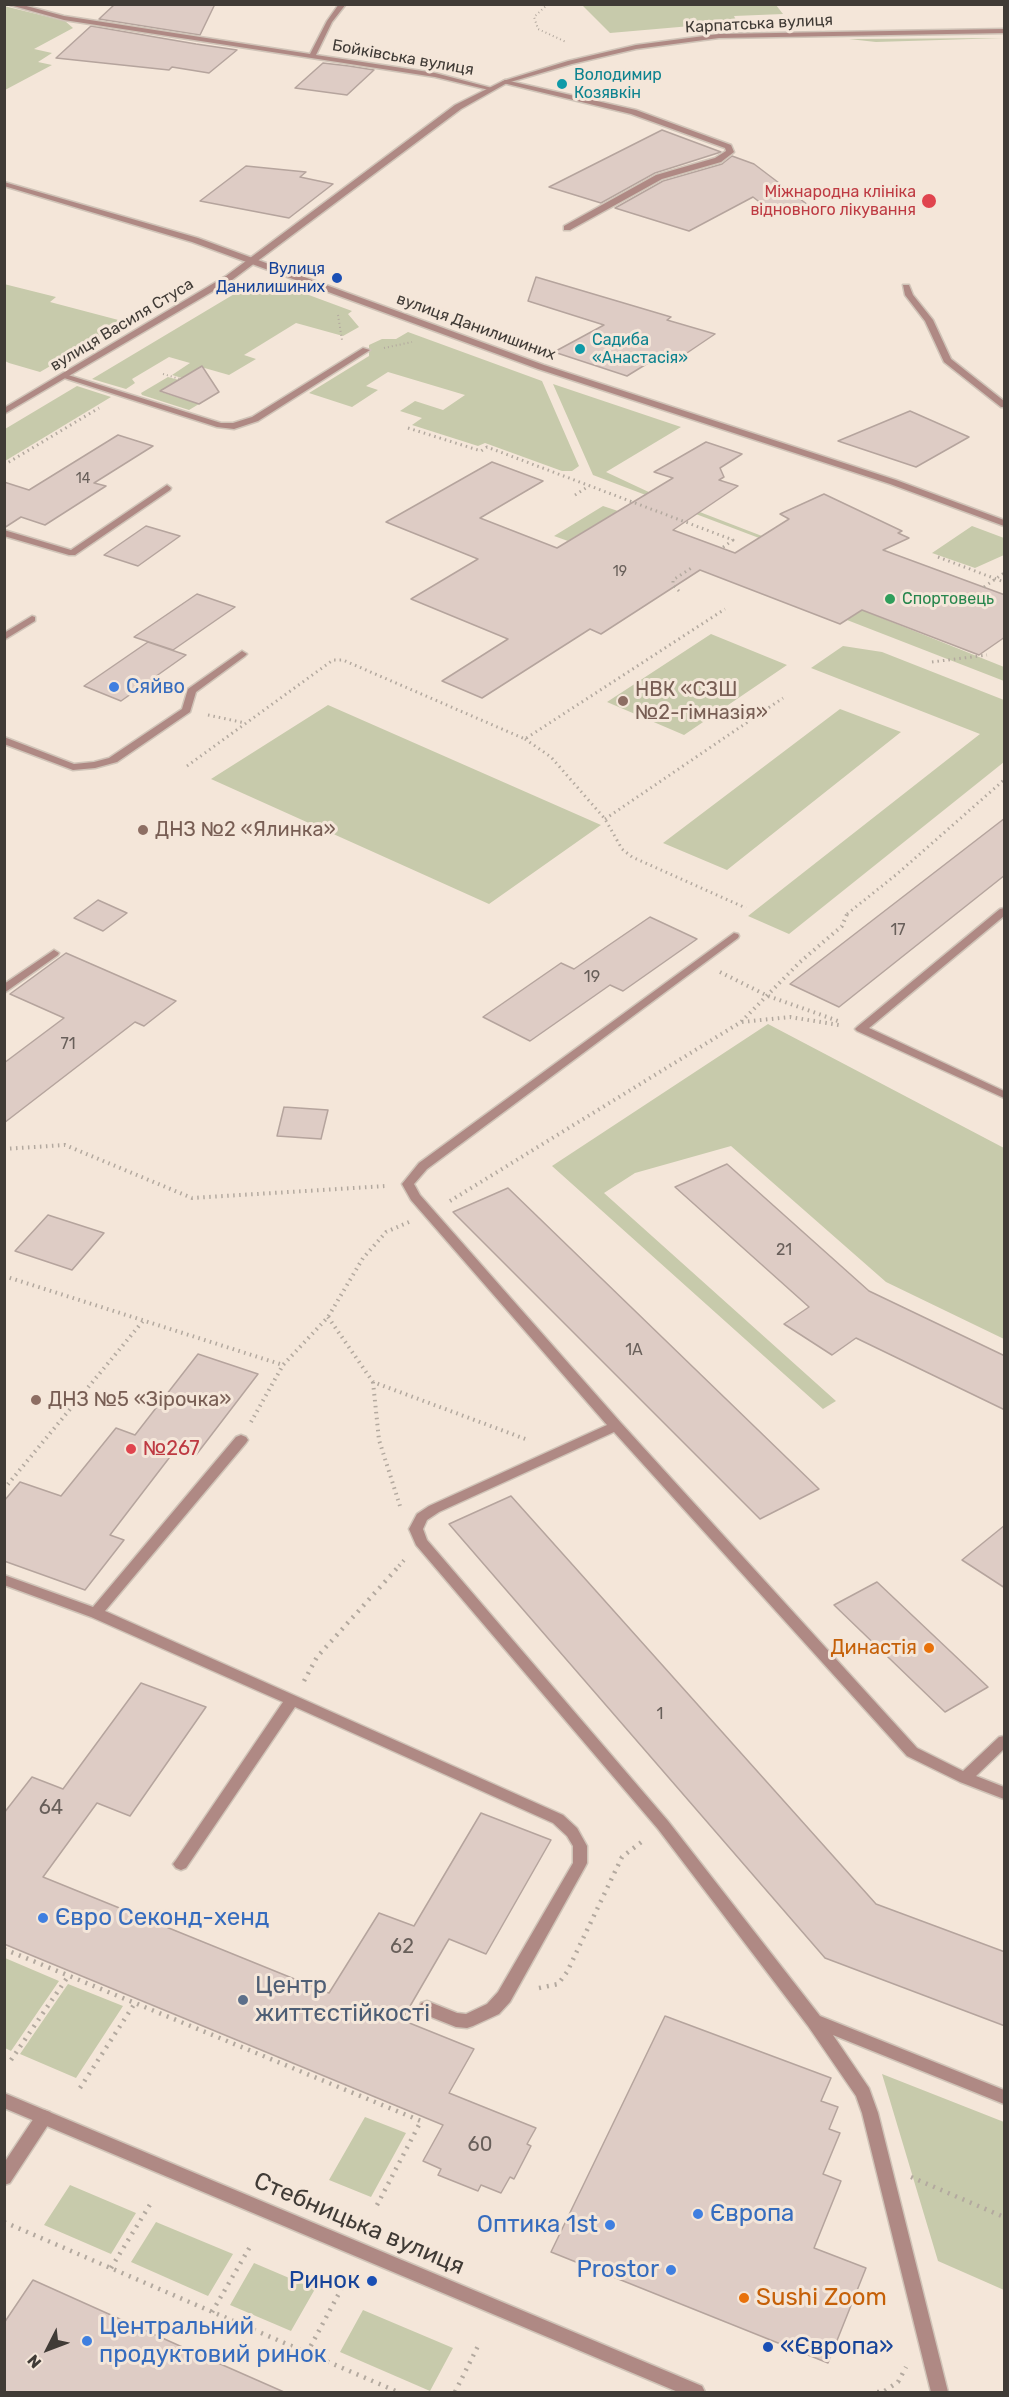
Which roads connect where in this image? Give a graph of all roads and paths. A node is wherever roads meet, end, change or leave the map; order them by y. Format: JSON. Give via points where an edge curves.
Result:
{"nodes":[{"id":1,"x":343,"y":4,"type":"edge"},
{"id":2,"x":548,"y":4,"type":"edge"},
{"id":3,"x":13,"y":5,"type":"edge"},
{"id":4,"x":1005,"y":31,"type":"edge"},
{"id":5,"x":567,"y":42,"type":"dead end"},
{"id":6,"x":312,"y":56,"type":"junction"},
{"id":7,"x":505,"y":82,"type":"junction"},
{"id":8,"x":489,"y":88,"type":"junction"},
{"id":9,"x":4,"y":184,"type":"edge"},
{"id":10,"x":567,"y":228,"type":"dead end"},
{"id":11,"x":254,"y":261,"type":"junction"},
{"id":12,"x":906,"y":286,"type":"dead end"},
{"id":13,"x":337,"y":310,"type":"dead end"},
{"id":14,"x":416,"y":341,"type":"dead end"},
{"id":15,"x":366,"y":350,"type":"joint"},
{"id":16,"x":349,"y":360,"type":"junction"},
{"id":17,"x":163,"y":374,"type":"dead end"},
{"id":18,"x":65,"y":377,"type":"junction"},
{"id":19,"x":180,"y":379,"type":"dead end"},
{"id":20,"x":121,"y":394,"type":"junction"},
{"id":21,"x":1005,"y":405,"type":"edge"},
{"id":22,"x":4,"y":412,"type":"edge"},
{"id":23,"x":408,"y":428,"type":"dead end"},
{"id":24,"x":4,"y":465,"type":"edge"},
{"id":25,"x":590,"y":486,"type":"junction"},
{"id":26,"x":167,"y":488,"type":"dead end"},
{"id":27,"x":575,"y":495,"type":"dead end"},
{"id":28,"x":1005,"y":522,"type":"edge"},
{"id":29,"x":4,"y":533,"type":"edge"},
{"id":30,"x":722,"y":548,"type":"dead end"},
{"id":31,"x":938,"y":558,"type":"dead end"},
{"id":32,"x":693,"y":567,"type":"dead end"},
{"id":33,"x":1005,"y":573,"type":"edge"},
{"id":34,"x":997,"y":579,"type":"junction"},
{"id":35,"x":1005,"y":582,"type":"edge"},
{"id":36,"x":984,"y":587,"type":"dead end"},
{"id":37,"x":679,"y":591,"type":"dead end"},
{"id":38,"x":725,"y":609,"type":"dead end"},
{"id":39,"x":32,"y":618,"type":"dead end"},
{"id":40,"x":4,"y":637,"type":"edge"},
{"id":41,"x":242,"y":654,"type":"dead end"},
{"id":42,"x":987,"y":655,"type":"dead end"},
{"id":43,"x":932,"y":662,"type":"dead end"},
{"id":44,"x":783,"y":698,"type":"dead end"},
{"id":45,"x":214,"y":716,"type":"dead end"},
{"id":46,"x":245,"y":723,"type":"junction"},
{"id":47,"x":525,"y":739,"type":"junction"},
{"id":48,"x":4,"y":740,"type":"edge"},
{"id":49,"x":187,"y":766,"type":"dead end"},
{"id":50,"x":1005,"y":780,"type":"edge"},
{"id":51,"x":605,"y":819,"type":"junction"},
{"id":52,"x":746,"y":908,"type":"dead end"},
{"id":53,"x":1005,"y":911,"type":"edge"},
{"id":54,"x":734,"y":936,"type":"dead end"},
{"id":55,"x":54,"y":953,"type":"dead end"},
{"id":56,"x":711,"y":968,"type":"dead end"},
{"id":57,"x":4,"y":990,"type":"edge"},
{"id":58,"x":768,"y":996,"type":"junction"},
{"id":59,"x":741,"y":1022,"type":"junction"},
{"id":60,"x":861,"y":1029,"type":"junction"},
{"id":61,"x":1005,"y":1095,"type":"edge"},
{"id":62,"x":4,"y":1148,"type":"edge"},
{"id":63,"x":408,"y":1184,"type":"junction"},
{"id":64,"x":430,"y":1214,"type":"junction"},
{"id":65,"x":4,"y":1276,"type":"edge"},
{"id":66,"x":328,"y":1317,"type":"junction"},
{"id":67,"x":143,"y":1321,"type":"junction"},
{"id":68,"x":283,"y":1365,"type":"junction"},
{"id":69,"x":373,"y":1382,"type":"junction"},
{"id":70,"x":616,"y":1426,"type":"junction"},
{"id":71,"x":241,"y":1440,"type":"joint"},
{"id":72,"x":559,"y":1452,"type":"junction"},
{"id":73,"x":4,"y":1489,"type":"edge"},
{"id":74,"x":418,"y":1536,"type":"junction"},
{"id":75,"x":4,"y":1580,"type":"edge"},
{"id":76,"x":96,"y":1613,"type":"junction"},
{"id":77,"x":292,"y":1701,"type":"junction"},
{"id":78,"x":1005,"y":1742,"type":"edge"},
{"id":79,"x":965,"y":1778,"type":"junction"},
{"id":80,"x":1005,"y":1793,"type":"edge"},
{"id":81,"x":663,"y":1825,"type":"junction"},
{"id":82,"x":181,"y":1864,"type":"dead end"},
{"id":83,"x":4,"y":1949,"type":"edge"},
{"id":84,"x":69,"y":1976,"type":"junction"},
{"id":85,"x":512,"y":1984,"type":"junction"},
{"id":86,"x":135,"y":2003,"type":"junction"},
{"id":87,"x":427,"y":2008,"type":"dead end"},
{"id":88,"x":814,"y":2021,"type":"junction"},
{"id":89,"x":11,"y":2060,"type":"dead end"},
{"id":90,"x":80,"y":2088,"type":"dead end"},
{"id":91,"x":1005,"y":2097,"type":"edge"},
{"id":92,"x":4,"y":2100,"type":"edge"},
{"id":93,"x":44,"y":2117,"type":"junction"},
{"id":94,"x":883,"y":2165,"type":"junction"},
{"id":95,"x":4,"y":2178,"type":"edge"},
{"id":96,"x":151,"y":2203,"type":"dead end"},
{"id":97,"x":376,"y":2207,"type":"dead end"},
{"id":98,"x":1005,"y":2217,"type":"edge"},
{"id":99,"x":4,"y":2222,"type":"edge"},
{"id":100,"x":251,"y":2245,"type":"dead end"},
{"id":101,"x":111,"y":2268,"type":"junction"},
{"id":102,"x":344,"y":2284,"type":"dead end"},
{"id":103,"x":212,"y":2312,"type":"junction"},
{"id":104,"x":480,"y":2342,"type":"dead end"},
{"id":105,"x":307,"y":2353,"type":"junction"},
{"id":106,"x":906,"y":2360,"type":"dead end"},
{"id":107,"x":399,"y":2392,"type":"edge"},
{"id":108,"x":455,"y":2392,"type":"edge"},
{"id":109,"x":696,"y":2392,"type":"edge"},
{"id":110,"x":877,"y":2392,"type":"edge"},
{"id":111,"x":940,"y":2392,"type":"edge"}],
"edges":[{"from":1,"to":6,"type":"street","name":"Бойківська вулиця"},
{"from":2,"to":5,"type":"path","via":[[534,17],[538,29]]},
{"from":3,"to":6,"type":"street","name":"Бойківська вулиця","via":[[64,18]]},
{"from":4,"to":7,"type":"street","name":"Карпатська вулиця","via":[[719,36],[636,47]]},
{"from":6,"to":8,"type":"street","name":"Бойківська вулиця","via":[[435,75]]},
{"from":7,"to":8,"type":"street","name":"Карпатська вулиця"},
{"from":7,"to":10,"type":"street","via":[[633,112],[728,147],[730,152],[718,160],[659,177]]},
{"from":8,"to":11,"type":"street","name":"Карпатська вулиця","via":[[388,158]]},
{"from":9,"to":11,"type":"street","name":"вулиця Данилишиних"},
{"from":11,"to":18,"type":"street","name":"вулиця Василя Стуса"},
{"from":11,"to":28,"type":"street","name":"вулиця Данилишиних","via":[[541,367]]},
{"from":12,"to":21,"type":"street","via":[[929,320],[947,360]]},
{"from":13,"to":16,"type":"path"},
{"from":14,"to":15,"type":"path"},
{"from":15,"to":16,"type":"street"},
{"from":16,"to":20,"type":"street","via":[[255,419],[234,426]]},
{"from":17,"to":19,"type":"path"},
{"from":18,"to":20,"type":"street"},
{"from":18,"to":22,"type":"street","name":"вулиця Василя Стуса"},
{"from":20,"to":24,"type":"path"},
{"from":23,"to":25,"type":"path","via":[[481,451],[487,447]]},
{"from":25,"to":27,"type":"path"},
{"from":25,"to":30,"type":"path","via":[[733,540]]},
{"from":26,"to":29,"type":"street","via":[[72,554]]},
{"from":31,"to":34,"type":"path"},
{"from":32,"to":37,"type":"path","via":[[673,580],[672,585]]},
{"from":33,"to":34,"type":"path"},
{"from":34,"to":35,"type":"path"},
{"from":34,"to":36,"type":"path"},
{"from":38,"to":47,"type":"path"},
{"from":39,"to":40,"type":"street"},
{"from":41,"to":48,"type":"street","via":[[191,691],[187,710],[113,759],[72,767]]},
{"from":42,"to":43,"type":"path"},
{"from":44,"to":51,"type":"path"},
{"from":45,"to":46,"type":"path"},
{"from":46,"to":47,"type":"path","via":[[325,663],[343,660]]},
{"from":46,"to":49,"type":"path"},
{"from":47,"to":51,"type":"path","via":[[551,757]]},
{"from":50,"to":58,"type":"path","via":[[847,913],[842,926]]},
{"from":51,"to":52,"type":"path","via":[[622,849],[632,857]]},
{"from":53,"to":60,"type":"street"},
{"from":54,"to":63,"type":"street","via":[[423,1166]]},
{"from":55,"to":57,"type":"street"},
{"from":56,"to":58,"type":"path"},
{"from":58,"to":59,"type":"path"},
{"from":58,"to":60,"type":"path"},
{"from":59,"to":60,"type":"path","via":[[790,1017]]},
{"from":59,"to":64,"type":"path"},
{"from":60,"to":61,"type":"street"},
{"from":62,"to":63,"type":"path","via":[[65,1144],[192,1198]]},
{"from":63,"to":64,"type":"street"},
{"from":64,"to":66,"type":"path","via":[[386,1232],[363,1258]]},
{"from":64,"to":70,"type":"street"},
{"from":65,"to":67,"type":"path"},
{"from":66,"to":68,"type":"path"},
{"from":66,"to":69,"type":"path"},
{"from":67,"to":68,"type":"path"},
{"from":67,"to":73,"type":"path"},
{"from":68,"to":71,"type":"path"},
{"from":69,"to":72,"type":"path"},
{"from":69,"to":74,"type":"path","via":[[379,1440],[401,1511]]},
{"from":70,"to":72,"type":"street"},
{"from":70,"to":79,"type":"street","via":[[912,1752]]},
{"from":71,"to":76,"type":"street"},
{"from":72,"to":74,"type":"street","via":[[434,1509],[422,1517]]},
{"from":74,"to":77,"type":"path","via":[[317,1657]]},
{"from":74,"to":81,"type":"street"},
{"from":75,"to":76,"type":"street"},
{"from":76,"to":77,"type":"street"},
{"from":77,"to":82,"type":"street"},
{"from":77,"to":85,"type":"street","via":[[558,1819],[572,1832],[580,1846],[580,1863]]},
{"from":78,"to":79,"type":"street"},
{"from":79,"to":80,"type":"street"},
{"from":81,"to":85,"type":"path","via":[[622,1857],[558,1984],[537,1989]]},
{"from":81,"to":88,"type":"street"},
{"from":83,"to":84,"type":"path"},
{"from":84,"to":86,"type":"path"},
{"from":84,"to":89,"type":"path"},
{"from":85,"to":87,"type":"street","via":[[493,2009],[467,2021]]},
{"from":86,"to":90,"type":"path"},
{"from":86,"to":97,"type":"path","via":[[422,2121]]},
{"from":88,"to":91,"type":"street"},
{"from":88,"to":94,"type":"street","via":[[863,2093]]},
{"from":92,"to":93,"type":"street","name":"Стебницька вулиця"},
{"from":93,"to":95,"type":"street"},
{"from":93,"to":109,"type":"street","name":"Стебницька вулиця"},
{"from":94,"to":98,"type":"path"},
{"from":94,"to":111,"type":"street"},
{"from":96,"to":101,"type":"path"},
{"from":99,"to":101,"type":"path"},
{"from":100,"to":103,"type":"path"},
{"from":101,"to":103,"type":"path"},
{"from":102,"to":105,"type":"path"},
{"from":103,"to":105,"type":"path"},
{"from":104,"to":108,"type":"path"},
{"from":105,"to":107,"type":"path"},
{"from":106,"to":110,"type":"path","via":[[906,2369],[898,2382],[884,2392]]}]}
